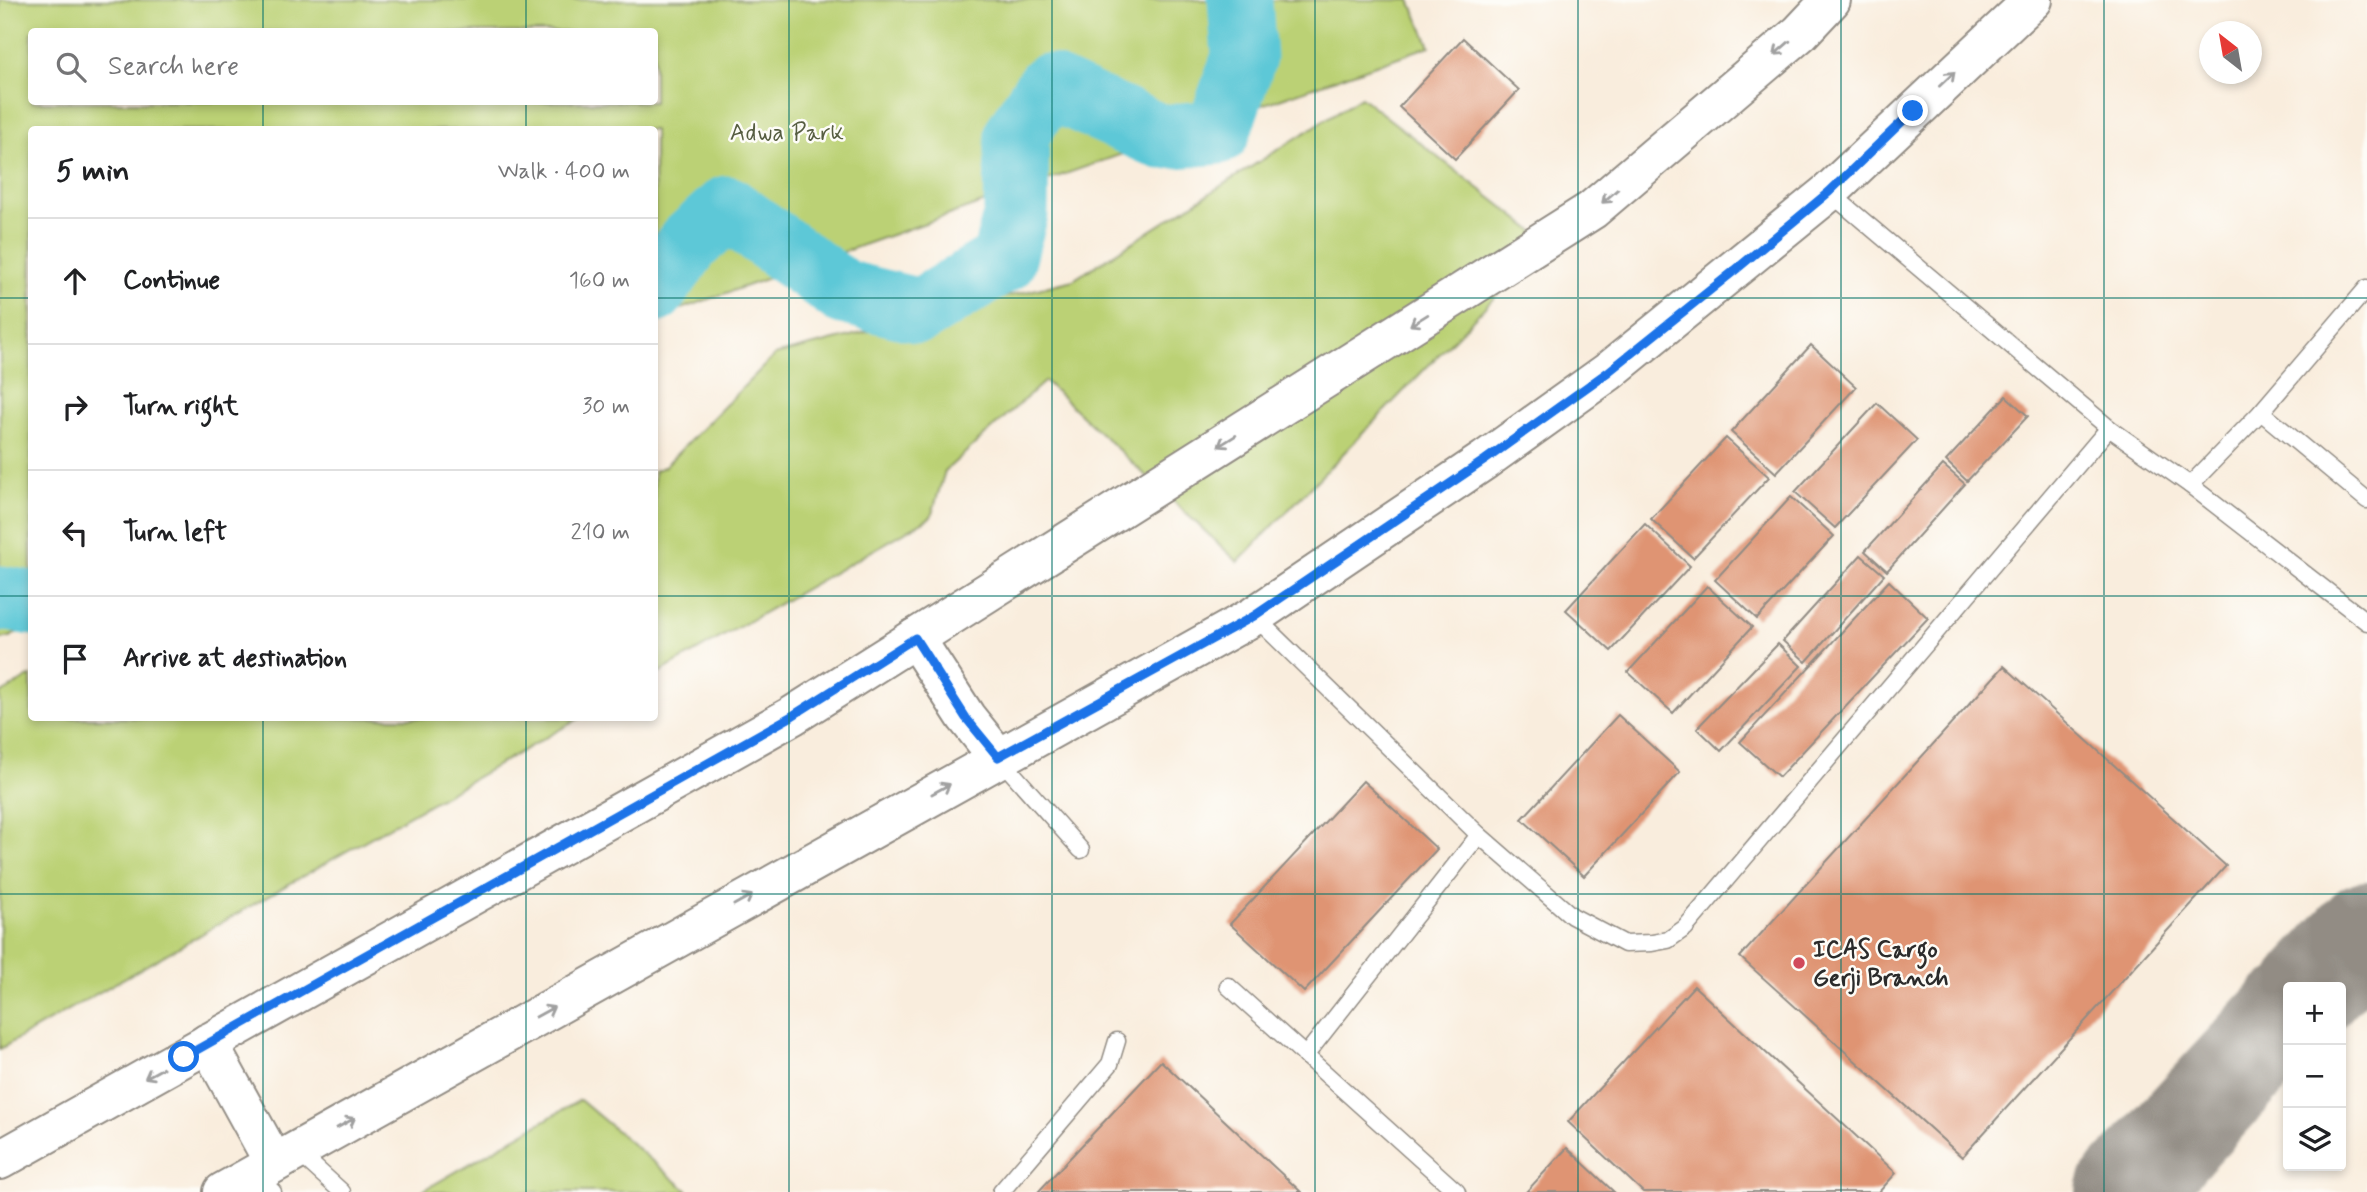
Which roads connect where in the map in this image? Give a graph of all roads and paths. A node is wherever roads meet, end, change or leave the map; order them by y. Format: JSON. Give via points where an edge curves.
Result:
{"nodes":[{"id":1,"x":1831,"y":0,"type":"edge"},
{"id":2,"x":2033,"y":0,"type":"edge"},
{"id":3,"x":1829,"y":192,"type":"junction"},
{"id":4,"x":2367,"y":288,"type":"edge"},
{"id":5,"x":2261,"y":412,"type":"junction"},
{"id":6,"x":2109,"y":428,"type":"junction"},
{"id":7,"x":2190,"y":485,"type":"junction"},
{"id":8,"x":2367,"y":500,"type":"edge"},
{"id":9,"x":1254,"y":616,"type":"junction"},
{"id":10,"x":2367,"y":622,"type":"edge"},
{"id":11,"x":915,"y":638,"type":"junction"},
{"id":12,"x":998,"y":757,"type":"junction"},
{"id":13,"x":1479,"y":835,"type":"junction"},
{"id":14,"x":1081,"y":850,"type":"dead end"},
{"id":15,"x":1228,"y":986,"type":"dead end"},
{"id":16,"x":1117,"y":1041,"type":"dead end"},
{"id":17,"x":208,"y":1043,"type":"junction"},
{"id":18,"x":1305,"y":1056,"type":"junction"},
{"id":19,"x":0,"y":1160,"type":"edge"},
{"id":20,"x":264,"y":1174,"type":"edge"},
{"id":21,"x":342,"y":1192,"type":"edge"},
{"id":22,"x":1002,"y":1192,"type":"edge"},
{"id":23,"x":1457,"y":1192,"type":"edge"}],
"edges":[{"from":1,"to":11,"type":"main road","one_way":true,"via":[[1800,33],[1592,211]]},
{"from":3,"to":2,"type":"main road","one_way":true},
{"from":3,"to":6,"type":"lane"},
{"from":3,"to":9,"type":"main road","via":[[1608,372]]},
{"from":4,"to":5,"type":"lane"},
{"from":5,"to":7,"type":"lane"},
{"from":5,"to":8,"type":"lane"},
{"from":6,"to":7,"type":"lane"},
{"from":6,"to":13,"type":"lane","via":[[1685,928],[1668,940],[1625,944],[1572,916]]},
{"from":7,"to":10,"type":"lane"},
{"from":9,"to":12,"type":"main road"},
{"from":9,"to":13,"type":"lane"},
{"from":11,"to":12,"type":"main road","via":[[966,718]]},
{"from":11,"to":17,"type":"main road","via":[[792,716]]},
{"from":12,"to":14,"type":"lane"},
{"from":20,"to":12,"type":"main road","one_way":true},
{"from":13,"to":18,"type":"lane"},
{"from":15,"to":18,"type":"lane"},
{"from":16,"to":22,"type":"lane","via":[[1110,1063]]},
{"from":17,"to":19,"type":"main road","one_way":true},
{"from":17,"to":20,"type":"main road"},
{"from":18,"to":23,"type":"lane"},
{"from":20,"to":21,"type":"lane"}]}
